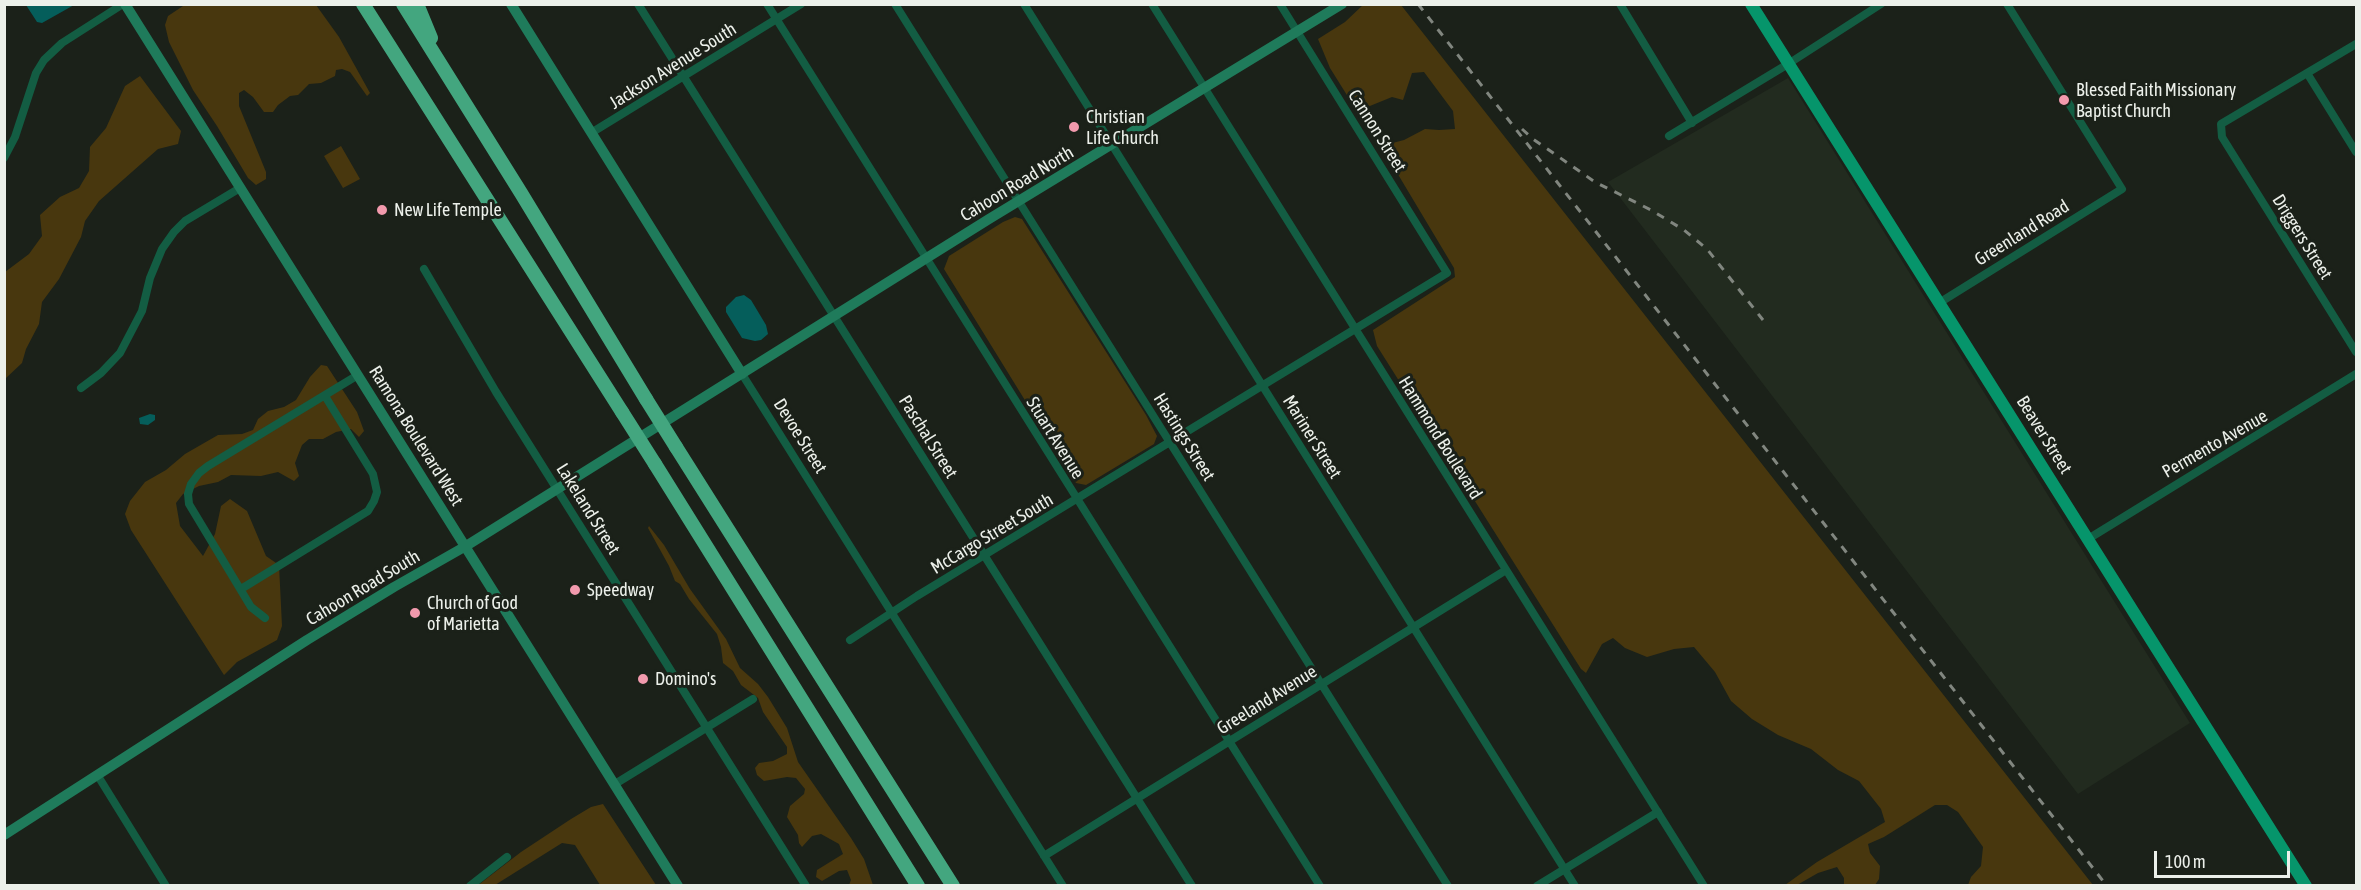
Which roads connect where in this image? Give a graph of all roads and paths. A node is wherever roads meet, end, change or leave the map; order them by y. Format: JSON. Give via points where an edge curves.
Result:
{"nodes":[{"id":1,"x":124,"y":4,"type":"edge"},
{"id":2,"x":356,"y":4,"type":"edge"},
{"id":3,"x":363,"y":4,"type":"edge"},
{"id":4,"x":402,"y":4,"type":"edge"},
{"id":5,"x":417,"y":4,"type":"edge"},
{"id":6,"x":511,"y":4,"type":"edge"},
{"id":7,"x":638,"y":4,"type":"edge"},
{"id":8,"x":767,"y":4,"type":"edge"},
{"id":9,"x":801,"y":4,"type":"edge"},
{"id":10,"x":895,"y":4,"type":"edge"},
{"id":11,"x":1024,"y":4,"type":"edge"},
{"id":12,"x":1152,"y":4,"type":"edge"},
{"id":13,"x":1280,"y":4,"type":"edge"},
{"id":14,"x":1342,"y":4,"type":"edge"},
{"id":15,"x":1620,"y":4,"type":"edge"},
{"id":16,"x":1751,"y":4,"type":"edge"},
{"id":17,"x":2007,"y":4,"type":"edge"},
{"id":18,"x":1880,"y":5,"type":"edge"},
{"id":19,"x":776,"y":20,"type":"junction"},
{"id":20,"x":1297,"y":32,"type":"junction"},
{"id":21,"x":2356,"y":44,"type":"edge"},
{"id":22,"x":1788,"y":64,"type":"junction"},
{"id":23,"x":442,"y":68,"type":"junction"},
{"id":24,"x":2307,"y":73,"type":"junction"},
{"id":25,"x":407,"y":74,"type":"junction"},
{"id":26,"x":684,"y":77,"type":"junction"},
{"id":27,"x":1204,"y":89,"type":"junction"},
{"id":28,"x":1692,"y":123,"type":"junction"},
{"id":29,"x":591,"y":133,"type":"junction"},
{"id":30,"x":1669,"y":136,"type":"dead end"},
{"id":31,"x":1111,"y":146,"type":"junction"},
{"id":32,"x":2356,"y":152,"type":"edge"},
{"id":33,"x":4,"y":158,"type":"edge"},
{"id":34,"x":240,"y":188,"type":"junction"},
{"id":35,"x":1019,"y":203,"type":"junction"},
{"id":36,"x":926,"y":260,"type":"junction"},
{"id":37,"x":424,"y":269,"type":"dead end"},
{"id":38,"x":1447,"y":273,"type":"joint"},
{"id":39,"x":1939,"y":303,"type":"junction"},
{"id":40,"x":834,"y":318,"type":"junction"},
{"id":41,"x":1355,"y":330,"type":"junction"},
{"id":42,"x":2356,"y":352,"type":"edge"},
{"id":43,"x":742,"y":374,"type":"junction"},
{"id":44,"x":2356,"y":374,"type":"edge"},
{"id":45,"x":358,"y":375,"type":"junction"},
{"id":46,"x":1263,"y":387,"type":"junction"},
{"id":47,"x":81,"y":388,"type":"dead end"},
{"id":48,"x":324,"y":396,"type":"junction"},
{"id":49,"x":1170,"y":443,"type":"junction"},
{"id":50,"x":557,"y":489,"type":"junction"},
{"id":51,"x":1077,"y":500,"type":"junction"},
{"id":52,"x":2088,"y":539,"type":"junction"},
{"id":53,"x":466,"y":546,"type":"junction"},
{"id":54,"x":985,"y":556,"type":"junction"},
{"id":55,"x":1506,"y":570,"type":"junction"},
{"id":56,"x":241,"y":589,"type":"junction"},
{"id":57,"x":892,"y":614,"type":"junction"},
{"id":58,"x":265,"y":618,"type":"dead end"},
{"id":59,"x":1414,"y":627,"type":"junction"},
{"id":60,"x":850,"y":640,"type":"dead end"},
{"id":61,"x":1322,"y":683,"type":"junction"},
{"id":62,"x":753,"y":699,"type":"dead end"},
{"id":63,"x":707,"y":727,"type":"junction"},
{"id":64,"x":1229,"y":742,"type":"junction"},
{"id":65,"x":98,"y":776,"type":"junction"},
{"id":66,"x":615,"y":784,"type":"junction"},
{"id":67,"x":1136,"y":798,"type":"junction"},
{"id":68,"x":1658,"y":812,"type":"junction"},
{"id":69,"x":4,"y":836,"type":"edge"},
{"id":70,"x":887,"y":836,"type":"junction"},
{"id":71,"x":1044,"y":856,"type":"junction"},
{"id":72,"x":507,"y":857,"type":"dead end"},
{"id":73,"x":1564,"y":869,"type":"junction"},
{"id":74,"x":166,"y":885,"type":"edge"},
{"id":75,"x":470,"y":885,"type":"edge"},
{"id":76,"x":678,"y":885,"type":"edge"},
{"id":77,"x":806,"y":885,"type":"edge"},
{"id":78,"x":908,"y":885,"type":"edge"},
{"id":79,"x":918,"y":885,"type":"edge"},
{"id":80,"x":953,"y":885,"type":"edge"},
{"id":81,"x":1063,"y":885,"type":"edge"},
{"id":82,"x":1192,"y":885,"type":"edge"},
{"id":83,"x":1320,"y":885,"type":"edge"},
{"id":84,"x":1448,"y":885,"type":"edge"},
{"id":85,"x":1537,"y":885,"type":"edge"},
{"id":86,"x":1575,"y":885,"type":"edge"},
{"id":87,"x":1704,"y":885,"type":"edge"},
{"id":88,"x":2306,"y":885,"type":"edge"}],
"edges":[{"from":1,"to":33,"type":"street","via":[[62,43],[44,60]]},
{"from":1,"to":34,"type":"main road","name":"Ramona Boulevard West"},
{"from":2,"to":25,"type":"highway"},
{"from":3,"to":25,"type":"highway"},
{"from":4,"to":23,"type":"highway"},
{"from":5,"to":23,"type":"highway"},
{"from":6,"to":29,"type":"main road","name":"Devoe Street"},
{"from":7,"to":26,"type":"street","name":"Paschal Street"},
{"from":8,"to":19,"type":"street","name":"Stuart Avenue"},
{"from":9,"to":19,"type":"street","name":"Jackson Avenue South"},
{"from":10,"to":35,"type":"street","name":"Hastings Street"},
{"from":11,"to":31,"type":"street","name":"Mariner Street"},
{"from":12,"to":27,"type":"street","name":"Hammond Boulevard"},
{"from":13,"to":20,"type":"street","name":"Cannon Street"},
{"from":14,"to":20,"type":"main road","name":"Cahoon Road North"},
{"from":15,"to":28,"type":"street"},
{"from":16,"to":22,"type":"main road","name":"Beaver Street"},
{"from":17,"to":39,"type":"street","name":"Greenland Road","via":[[2122,189]]},
{"from":18,"to":22,"type":"street"},
{"from":19,"to":26,"type":"street","name":"Jackson Avenue South"},
{"from":19,"to":36,"type":"street","name":"Stuart Avenue"},
{"from":20,"to":27,"type":"main road","name":"Cahoon Road North"},
{"from":20,"to":38,"type":"street","name":"Cannon Street"},
{"from":21,"to":24,"type":"street"},
{"from":22,"to":28,"type":"street"},
{"from":22,"to":39,"type":"main road","name":"Beaver Street"},
{"from":23,"to":80,"type":"highway","bridge":true},
{"from":24,"to":32,"type":"street"},
{"from":24,"to":42,"type":"street","name":"Driggers Street","via":[[2221,124],[2222,137]]},
{"from":25,"to":70,"type":"highway","bridge":true},
{"from":26,"to":29,"type":"street","name":"Jackson Avenue South"},
{"from":26,"to":40,"type":"street","name":"Paschal Street"},
{"from":27,"to":31,"type":"main road","name":"Cahoon Road North"},
{"from":27,"to":41,"type":"street","name":"Hammond Boulevard"},
{"from":28,"to":30,"type":"street"},
{"from":29,"to":43,"type":"main road","name":"Devoe Street"},
{"from":31,"to":35,"type":"main road","name":"Cahoon Road North"},
{"from":31,"to":46,"type":"street","name":"Mariner Street"},
{"from":34,"to":45,"type":"main road","name":"Ramona Boulevard West"},
{"from":34,"to":47,"type":"street","via":[[184,221],[174,232],[162,249],[142,311],[120,353]]},
{"from":35,"to":36,"type":"main road","name":"Cahoon Road North"},
{"from":35,"to":49,"type":"street","name":"Hastings Street"},
{"from":36,"to":40,"type":"main road","name":"Cahoon Road North"},
{"from":36,"to":51,"type":"street","name":"Stuart Avenue"},
{"from":37,"to":50,"type":"street","name":"Lakeland Street"},
{"from":38,"to":41,"type":"street","name":"McCargo Street South"},
{"from":39,"to":52,"type":"main road","name":"Beaver Street"},
{"from":40,"to":43,"type":"main road"},
{"from":40,"to":54,"type":"street","name":"Paschal Street"},
{"from":41,"to":46,"type":"street","name":"McCargo Street South"},
{"from":41,"to":55,"type":"street","name":"Hammond Boulevard"},
{"from":43,"to":50,"type":"main road","name":"Cahoon Road South"},
{"from":43,"to":57,"type":"street","name":"Devoe Street"},
{"from":44,"to":52,"type":"street","name":"Permento Avenue"},
{"from":45,"to":48,"type":"street"},
{"from":45,"to":53,"type":"main road","name":"Ramona Boulevard West"},
{"from":46,"to":49,"type":"street","name":"McCargo Street South"},
{"from":46,"to":59,"type":"street","name":"Mariner Street"},
{"from":48,"to":56,"type":"street","via":[[208,466],[191,484],[189,504]]},
{"from":48,"to":56,"type":"street","via":[[373,474],[377,492],[374,501],[368,511]]},
{"from":49,"to":51,"type":"street","name":"McCargo Street South"},
{"from":49,"to":61,"type":"street","name":"Hastings Street"},
{"from":50,"to":53,"type":"main road","name":"Cahoon Road South"},
{"from":50,"to":63,"type":"street","name":"Lakeland Street"},
{"from":51,"to":54,"type":"street","name":"McCargo Street South"},
{"from":51,"to":64,"type":"street","name":"Stuart Avenue"},
{"from":52,"to":88,"type":"main road","name":"Beaver Street"},
{"from":53,"to":65,"type":"main road","name":"Cahoon Road South","via":[[307,640]]},
{"from":53,"to":66,"type":"main road","name":"Ramona Boulevard West"},
{"from":54,"to":57,"type":"street","name":"McCargo Street South"},
{"from":54,"to":67,"type":"street","name":"Paschal Street"},
{"from":55,"to":59,"type":"street","name":"Greeland Avenue"},
{"from":55,"to":68,"type":"street","name":"Hammond Boulevard"},
{"from":56,"to":58,"type":"street","via":[[251,607]]},
{"from":57,"to":60,"type":"street","name":"McCargo Street South"},
{"from":57,"to":71,"type":"street","name":"Devoe Street"},
{"from":59,"to":61,"type":"street","name":"Greeland Avenue"},
{"from":59,"to":73,"type":"street","name":"Mariner Street"},
{"from":61,"to":64,"type":"street","name":"Greeland Avenue"},
{"from":61,"to":84,"type":"street","name":"Hastings Street"},
{"from":62,"to":63,"type":"street"},
{"from":63,"to":66,"type":"street"},
{"from":63,"to":77,"type":"street","name":"Lakeland Street"},
{"from":64,"to":67,"type":"street","name":"Greeland Avenue"},
{"from":64,"to":83,"type":"street","name":"Stuart Avenue"},
{"from":65,"to":69,"type":"main road","name":"Cahoon Road South"},
{"from":65,"to":74,"type":"street"},
{"from":66,"to":76,"type":"main road","name":"Ramona Boulevard West"},
{"from":67,"to":71,"type":"street","name":"Greeland Avenue"},
{"from":67,"to":82,"type":"street","name":"Paschal Street"},
{"from":68,"to":73,"type":"street"},
{"from":68,"to":87,"type":"street","name":"Hammond Boulevard"},
{"from":70,"to":78,"type":"highway"},
{"from":70,"to":79,"type":"highway"},
{"from":71,"to":81,"type":"street","name":"Devoe Street"},
{"from":72,"to":75,"type":"street"},
{"from":73,"to":85,"type":"street"},
{"from":73,"to":86,"type":"street","name":"Mariner Street"}]}
